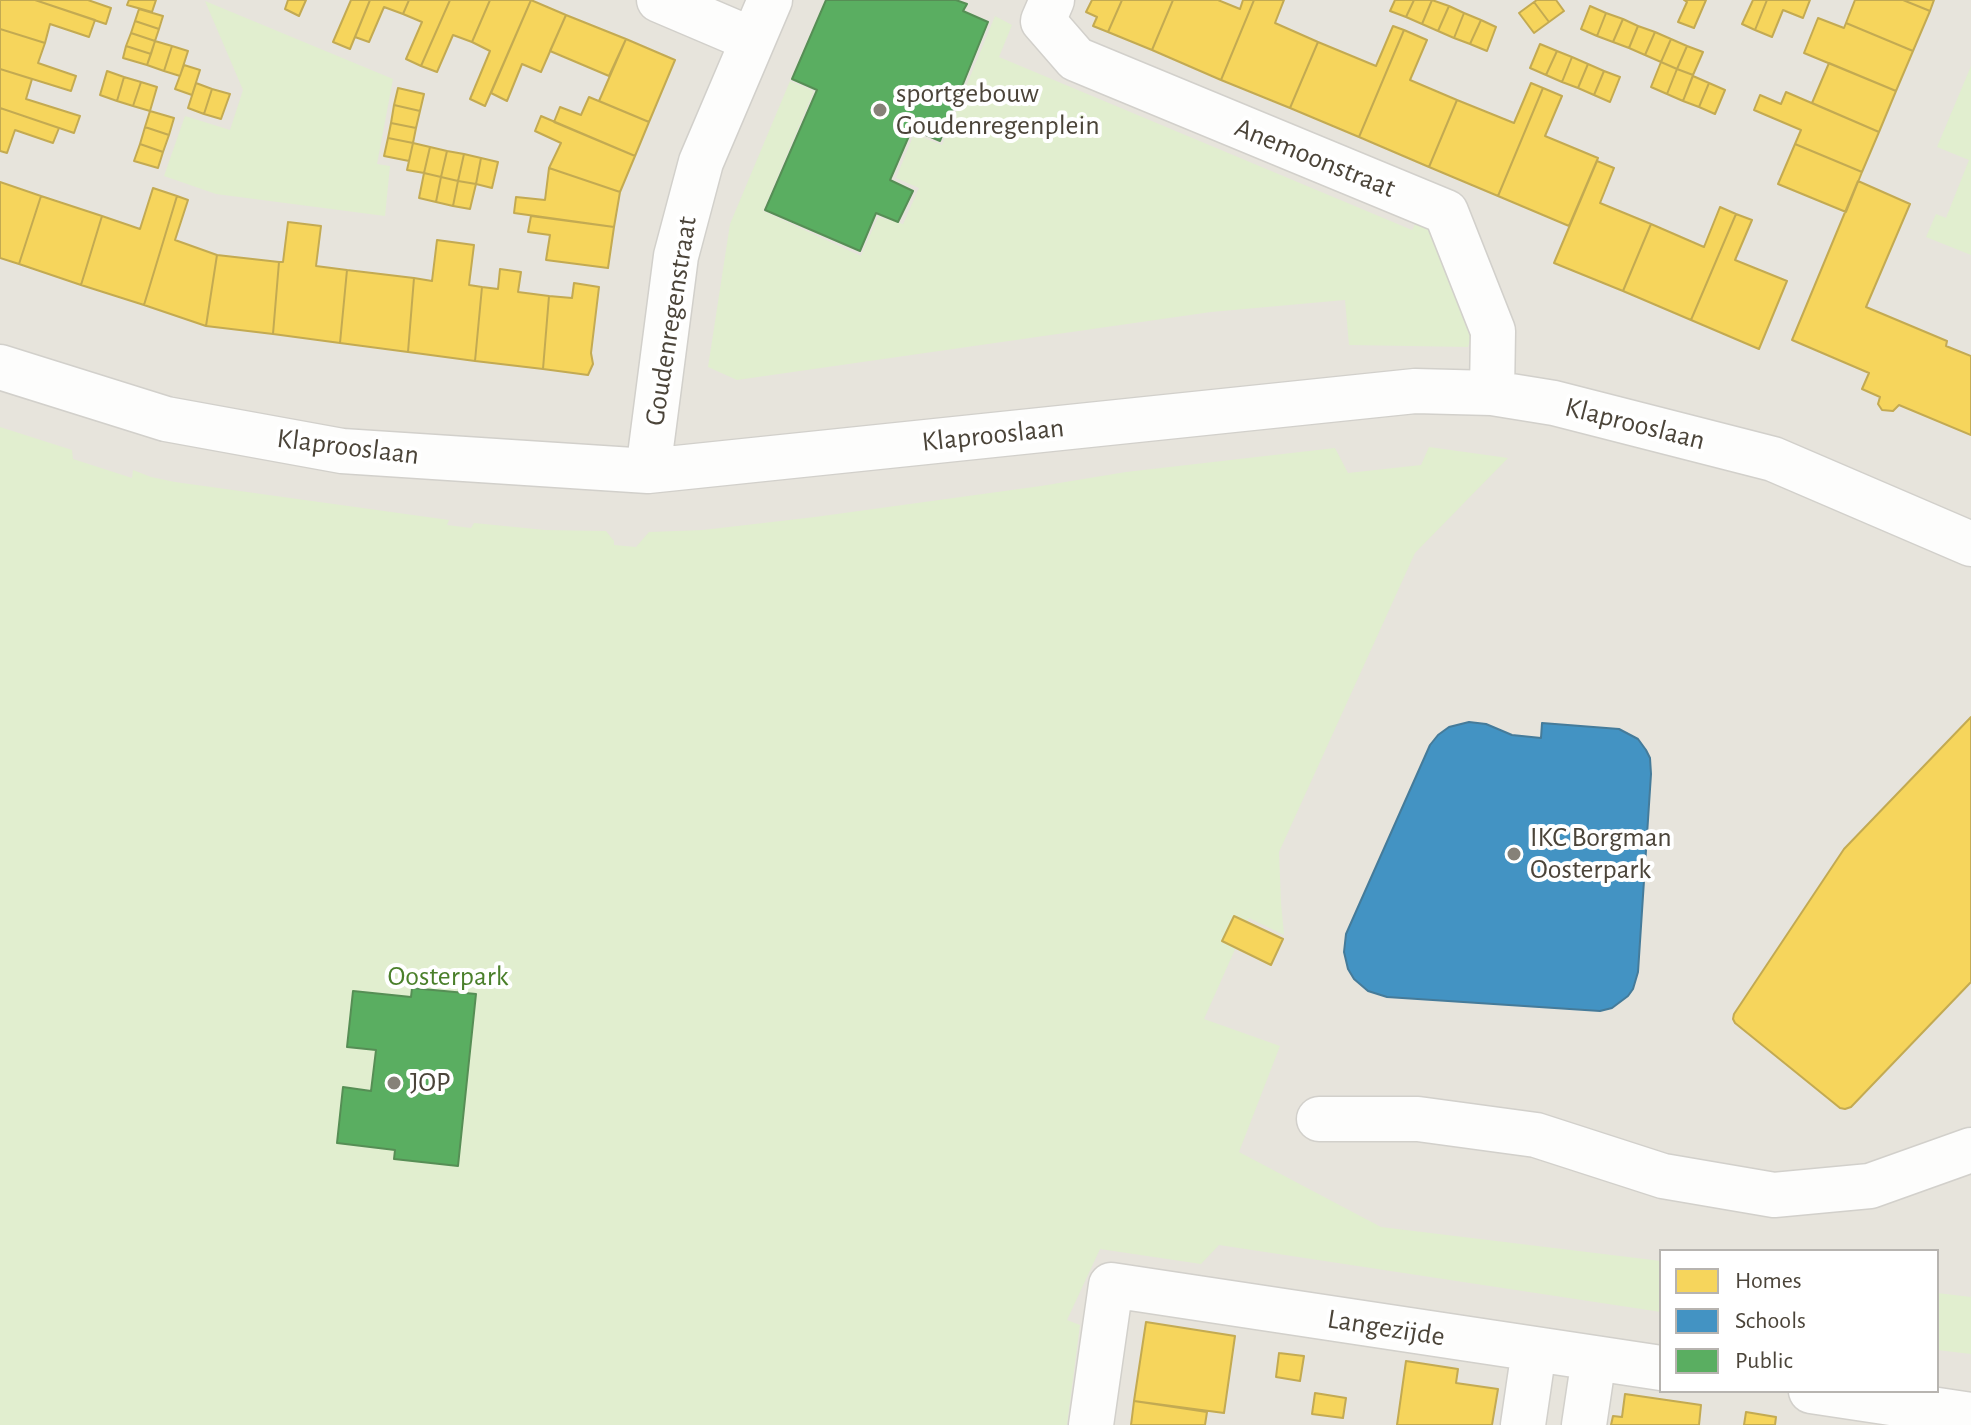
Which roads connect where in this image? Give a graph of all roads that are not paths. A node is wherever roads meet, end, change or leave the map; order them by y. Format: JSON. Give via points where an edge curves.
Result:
{"nodes":[{"id":1,"x":659,"y":0,"type":"edge"},
{"id":2,"x":770,"y":0,"type":"edge"},
{"id":3,"x":1052,"y":0,"type":"edge"},
{"id":4,"x":753,"y":40,"type":"junction"},
{"id":5,"x":0,"y":367,"type":"edge"},
{"id":6,"x":1492,"y":393,"type":"junction"},
{"id":7,"x":648,"y":471,"type":"junction"},
{"id":8,"x":1971,"y":544,"type":"edge"},
{"id":9,"x":1319,"y":1119,"type":"dead end"},
{"id":10,"x":1971,"y":1150,"type":"edge"},
{"id":11,"x":1534,"y":1350,"type":"junction"},
{"id":12,"x":1594,"y":1358,"type":"junction"},
{"id":13,"x":1659,"y":1368,"type":"edge"},
{"id":14,"x":1810,"y":1393,"type":"edge"},
{"id":15,"x":1823,"y":1393,"type":"edge"},
{"id":16,"x":1971,"y":1415,"type":"edge"},
{"id":17,"x":1091,"y":1425,"type":"edge"},
{"id":18,"x":1523,"y":1425,"type":"edge"},
{"id":19,"x":1584,"y":1425,"type":"edge"},
{"id":20,"x":1804,"y":1425,"type":"edge"}],
"edges":[{"from":1,"to":4,"type":"street"},
{"from":2,"to":4,"type":"street","name":"Goudenregenstraat"},
{"from":3,"to":6,"type":"street","name":"Anemoonstraat","via":[[1043,21],[1076,59],[1446,212],[1493,331]]},
{"from":4,"to":7,"type":"street","name":"Goudenregenstraat","via":[[701,162],[676,256]]},
{"from":5,"to":7,"type":"street","name":"Klaprooslaan","via":[[166,419],[342,451]]},
{"from":6,"to":7,"type":"street","name":"Klaprooslaan","via":[[1415,391]]},
{"from":6,"to":8,"type":"street","name":"Klaprooslaan","via":[[1554,403],[1773,459]]},
{"from":9,"to":10,"type":"street","via":[[1418,1119],[1536,1135],[1663,1176],[1774,1195],[1870,1186]]},
{"from":11,"to":12,"type":"street","name":"Langezijde"},
{"from":11,"to":17,"type":"street","name":"Langezijde","via":[[1111,1285]]},
{"from":11,"to":18,"type":"street"},
{"from":12,"to":13,"type":"street","name":"Langezijde"},
{"from":12,"to":19,"type":"street"},
{"from":14,"to":20,"type":"street"},
{"from":15,"to":16,"type":"street"}]}
